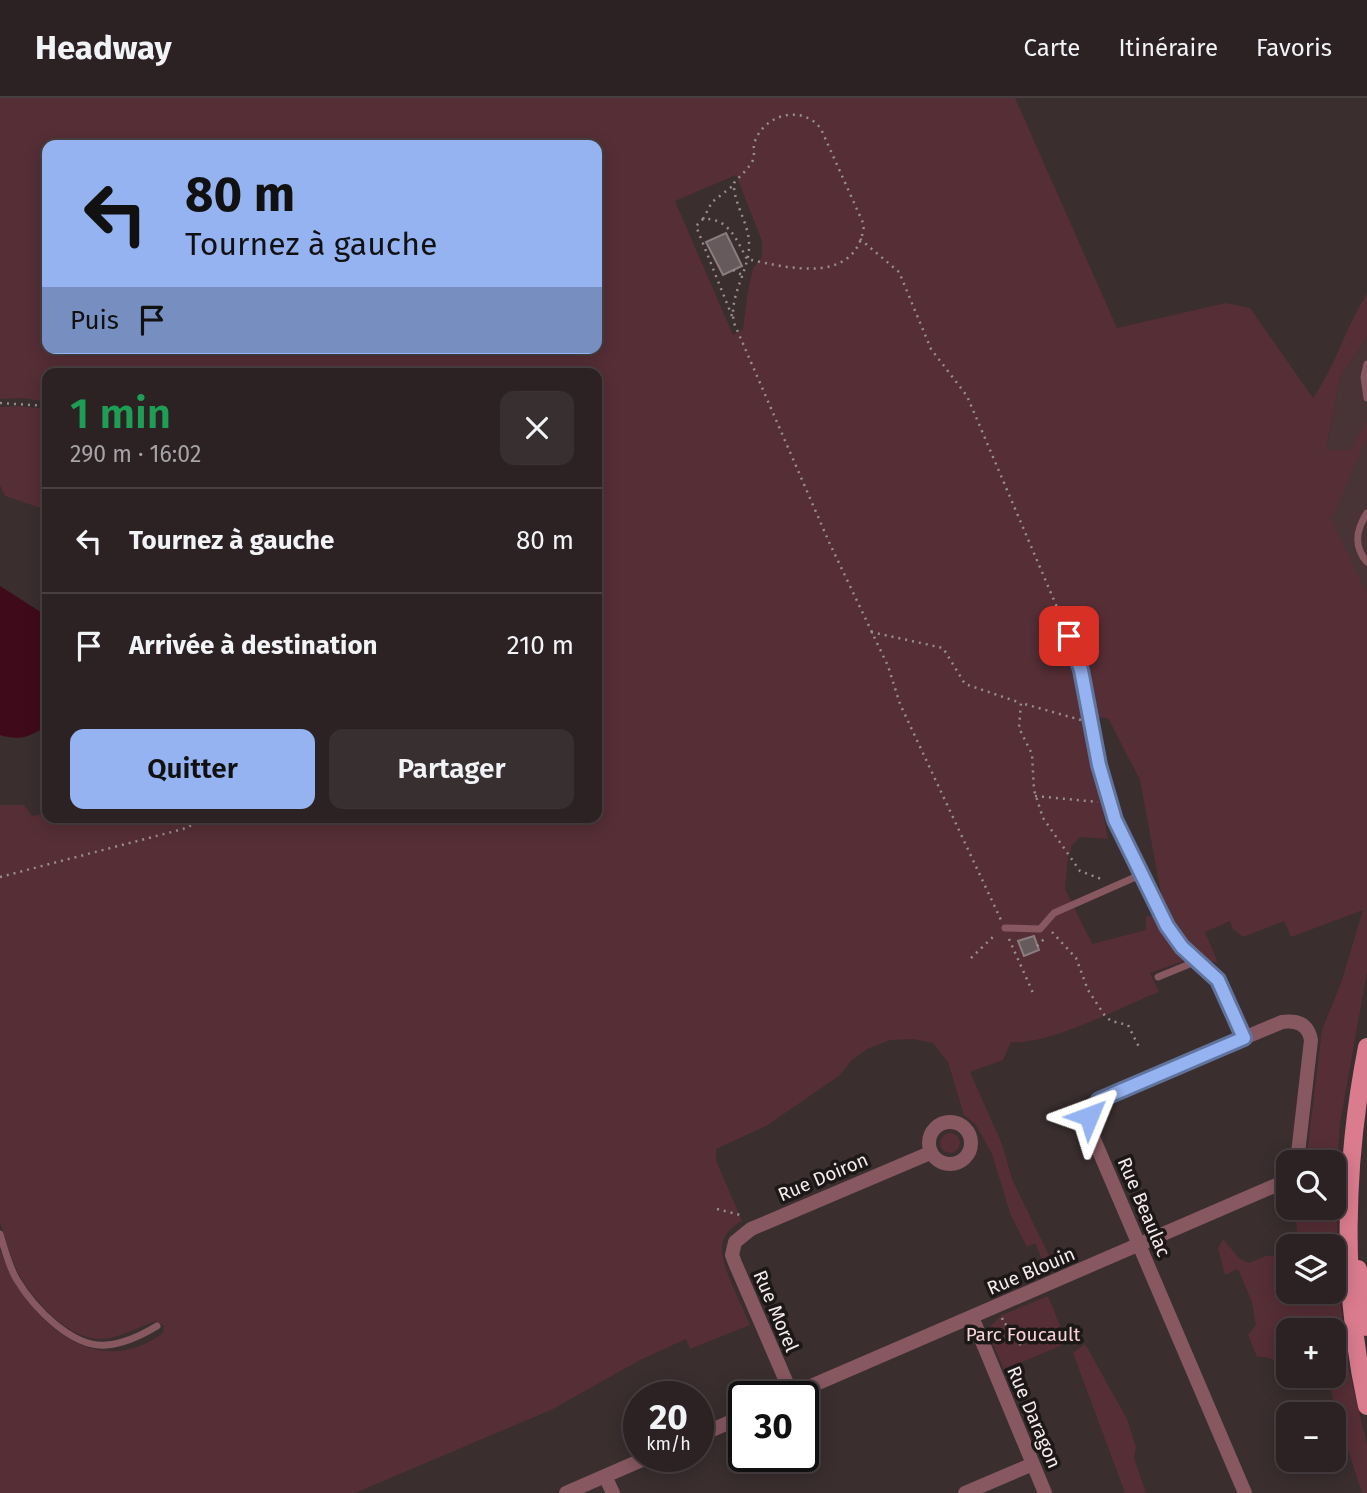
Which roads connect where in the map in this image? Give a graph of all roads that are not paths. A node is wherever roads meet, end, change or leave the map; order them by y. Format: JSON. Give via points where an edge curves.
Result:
{"nodes":[{"id":1,"x":1367,"y":364,"type":"edge"},
{"id":2,"x":1367,"y":398,"type":"edge"},
{"id":3,"x":1367,"y":513,"type":"edge"},
{"id":4,"x":1367,"y":562,"type":"edge"},
{"id":5,"x":1069,"y":636,"type":"road end"},
{"id":6,"x":1140,"y":875,"type":"junction"},
{"id":7,"x":1005,"y":928,"type":"road end"},
{"id":8,"x":1197,"y":961,"type":"junction"},
{"id":9,"x":1158,"y":977,"type":"dead end"},
{"id":10,"x":1244,"y":1038,"type":"junction"},
{"id":11,"x":1367,"y":1047,"type":"edge"},
{"id":12,"x":1298,"y":1150,"type":"edge"},
{"id":13,"x":930,"y":1153,"type":"dead end"},
{"id":14,"x":1276,"y":1185,"type":"edge"},
{"id":15,"x":1351,"y":1217,"type":"junction"},
{"id":16,"x":0,"y":1234,"type":"edge"},
{"id":17,"x":735,"y":1241,"type":"joint"},
{"id":18,"x":1140,"y":1245,"type":"junction"},
{"id":19,"x":972,"y":1317,"type":"junction"},
{"id":20,"x":157,"y":1326,"type":"dead end"},
{"id":21,"x":1367,"y":1327,"type":"edge"},
{"id":22,"x":784,"y":1381,"type":"edge"},
{"id":23,"x":819,"y":1383,"type":"edge"},
{"id":24,"x":1367,"y":1406,"type":"edge"},
{"id":25,"x":1033,"y":1464,"type":"junction"},
{"id":26,"x":623,"y":1468,"type":"edge"},
{"id":27,"x":605,"y":1476,"type":"junction"},
{"id":28,"x":566,"y":1493,"type":"edge"},
{"id":29,"x":613,"y":1493,"type":"edge"},
{"id":30,"x":965,"y":1493,"type":"edge"},
{"id":31,"x":1045,"y":1493,"type":"edge"},
{"id":32,"x":1245,"y":1493,"type":"edge"}],
"edges":[{"from":1,"to":2,"type":"lane"},
{"from":3,"to":4,"type":"lane","via":[[1356,545]]},
{"from":5,"to":6,"type":"lane","via":[[1109,803]]},
{"from":6,"to":7,"type":"lane","via":[[1054,913],[1044,926]]},
{"from":6,"to":8,"type":"lane","via":[[1167,926]]},
{"from":8,"to":9,"type":"lane"},
{"from":8,"to":10,"type":"lane","via":[[1221,984]]},
{"from":10,"to":12,"type":"street","name":"Rue Beaulac","via":[[1282,1022],[1301,1024],[1311,1040]]},
{"from":10,"to":18,"type":"street","name":"Rue Beaulac","via":[[1104,1097],[1091,1110],[1090,1130]]},
{"from":11,"to":15,"type":"main road","via":[[1354,1135]]},
{"from":13,"to":17,"type":"street","name":"Rue Doiron","via":[[751,1229]]},
{"from":14,"to":18,"type":"street","name":"Rue Blouin"},
{"from":15,"to":21,"type":"main road"},
{"from":15,"to":24,"type":"main road","via":[[1350,1301]]},
{"from":16,"to":20,"type":"lane","via":[[16,1279],[44,1312],[75,1336],[93,1345],[107,1345]]},
{"from":17,"to":22,"type":"street","name":"Rue Morel","via":[[735,1263]]},
{"from":18,"to":19,"type":"street","name":"Rue Blouin"},
{"from":18,"to":32,"type":"street","name":"Rue Beaulac"},
{"from":19,"to":23,"type":"street","name":"Rue Blouin"},
{"from":19,"to":25,"type":"street","name":"Rue Daragon"},
{"from":25,"to":30,"type":"street"},
{"from":25,"to":31,"type":"street","name":"Rue Daragon"},
{"from":26,"to":27,"type":"street"},
{"from":27,"to":28,"type":"street"},
{"from":27,"to":29,"type":"street"}]}
